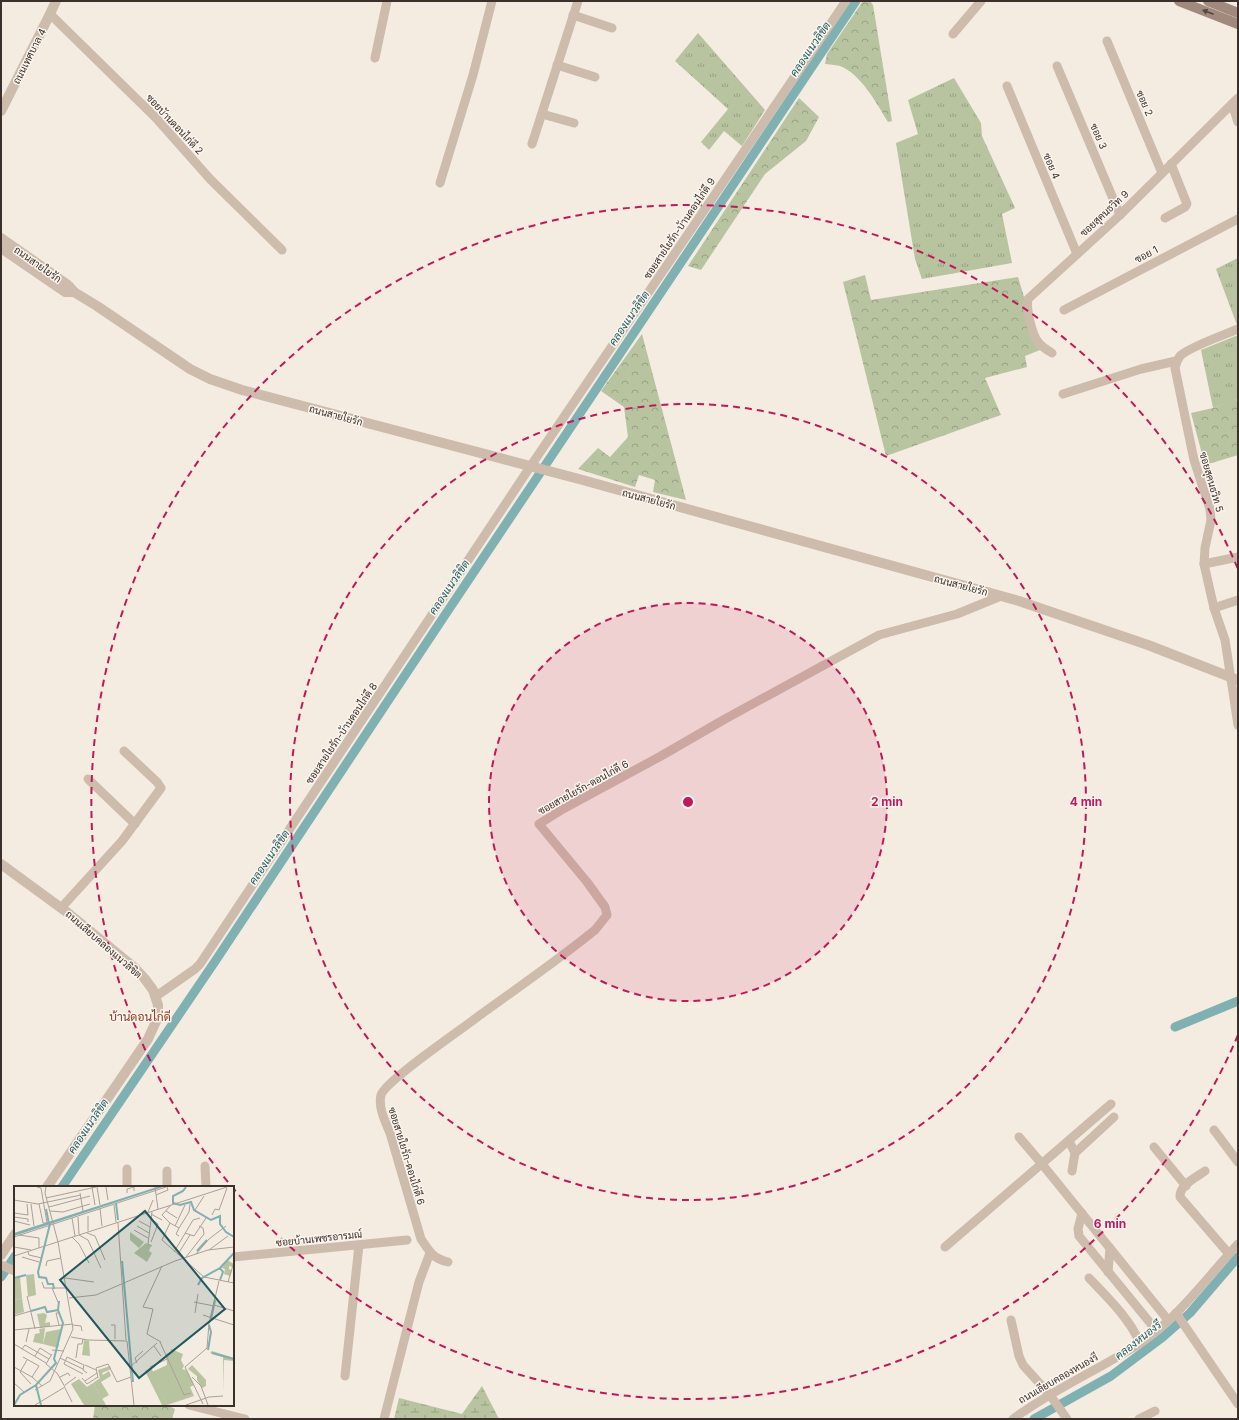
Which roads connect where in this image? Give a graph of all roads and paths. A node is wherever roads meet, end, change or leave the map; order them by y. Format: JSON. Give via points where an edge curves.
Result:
{"nodes":[{"id":1,"x":56,"y":1,"type":"edge"},
{"id":2,"x":387,"y":1,"type":"edge"},
{"id":3,"x":492,"y":1,"type":"edge"},
{"id":4,"x":578,"y":1,"type":"edge"},
{"id":5,"x":846,"y":1,"type":"edge"},
{"id":6,"x":981,"y":1,"type":"edge"},
{"id":7,"x":1179,"y":1,"type":"edge"},
{"id":8,"x":1208,"y":1,"type":"edge"},
{"id":9,"x":1238,"y":13,"type":"edge"},
{"id":10,"x":50,"y":14,"type":"junction"},
{"id":11,"x":573,"y":16,"type":"junction"},
{"id":12,"x":1238,"y":24,"type":"edge"},
{"id":13,"x":612,"y":28,"type":"dead end"},
{"id":14,"x":953,"y":34,"type":"dead end"},
{"id":15,"x":1107,"y":41,"type":"dead end"},
{"id":16,"x":375,"y":58,"type":"dead end"},
{"id":17,"x":557,"y":65,"type":"junction"},
{"id":18,"x":1057,"y":66,"type":"dead end"},
{"id":19,"x":594,"y":77,"type":"dead end"},
{"id":20,"x":1007,"y":86,"type":"dead end"},
{"id":21,"x":1235,"y":101,"type":"edge"},
{"id":22,"x":1,"y":111,"type":"edge"},
{"id":23,"x":542,"y":114,"type":"junction"},
{"id":24,"x":1238,"y":122,"type":"edge"},
{"id":25,"x":574,"y":123,"type":"dead end"},
{"id":26,"x":532,"y":144,"type":"dead end"},
{"id":27,"x":1171,"y":164,"type":"junction"},
{"id":28,"x":1162,"y":173,"type":"junction"},
{"id":29,"x":440,"y":183,"type":"dead end"},
{"id":30,"x":1120,"y":215,"type":"junction"},
{"id":31,"x":1165,"y":218,"type":"dead end"},
{"id":32,"x":1238,"y":219,"type":"edge"},
{"id":33,"x":1,"y":238,"type":"edge"},
{"id":34,"x":1,"y":248,"type":"edge"},
{"id":35,"x":282,"y":250,"type":"dead end"},
{"id":36,"x":1077,"y":254,"type":"junction"},
{"id":37,"x":74,"y":292,"type":"junction"},
{"id":38,"x":1064,"y":310,"type":"dead end"},
{"id":39,"x":1238,"y":329,"type":"edge"},
{"id":40,"x":1052,"y":353,"type":"dead end"},
{"id":41,"x":1176,"y":361,"type":"junction"},
{"id":42,"x":1063,"y":394,"type":"dead end"},
{"id":43,"x":532,"y":468,"type":"junction"},
{"id":44,"x":1238,"y":557,"type":"edge"},
{"id":45,"x":1204,"y":564,"type":"junction"},
{"id":46,"x":1001,"y":596,"type":"junction"},
{"id":47,"x":1238,"y":600,"type":"edge"},
{"id":48,"x":1214,"y":608,"type":"junction"},
{"id":49,"x":1235,"y":679,"type":"edge"},
{"id":50,"x":1238,"y":725,"type":"edge"},
{"id":51,"x":124,"y":751,"type":"dead end"},
{"id":52,"x":88,"y":779,"type":"dead end"},
{"id":53,"x":135,"y":824,"type":"junction"},
{"id":54,"x":1,"y":864,"type":"edge"},
{"id":55,"x":61,"y":908,"type":"junction"},
{"id":56,"x":155,"y":997,"type":"junction"},
{"id":57,"x":1112,"y":1104,"type":"dead end"},
{"id":58,"x":1114,"y":1117,"type":"dead end"},
{"id":59,"x":1214,"y":1130,"type":"dead end"},
{"id":60,"x":1019,"y":1137,"type":"dead end"},
{"id":61,"x":1069,"y":1141,"type":"junction"},
{"id":62,"x":1154,"y":1147,"type":"dead end"},
{"id":63,"x":1075,"y":1153,"type":"junction"},
{"id":64,"x":1238,"y":1162,"type":"edge"},
{"id":65,"x":1042,"y":1164,"type":"junction"},
{"id":66,"x":205,"y":1166,"type":"dead end"},
{"id":67,"x":127,"y":1169,"type":"dead end"},
{"id":68,"x":167,"y":1171,"type":"dead end"},
{"id":69,"x":1072,"y":1171,"type":"dead end"},
{"id":70,"x":1205,"y":1171,"type":"dead end"},
{"id":71,"x":48,"y":1186,"type":"edge"},
{"id":72,"x":127,"y":1186,"type":"edge"},
{"id":73,"x":167,"y":1186,"type":"edge"},
{"id":74,"x":206,"y":1186,"type":"edge"},
{"id":75,"x":1186,"y":1186,"type":"junction"},
{"id":76,"x":1082,"y":1213,"type":"junction"},
{"id":77,"x":14,"y":1236,"type":"edge"},
{"id":78,"x":406,"y":1240,"type":"dead end"},
{"id":79,"x":1238,"y":1244,"type":"edge"},
{"id":80,"x":359,"y":1245,"type":"junction"},
{"id":81,"x":945,"y":1247,"type":"dead end"},
{"id":82,"x":1110,"y":1248,"type":"junction"},
{"id":83,"x":430,"y":1253,"type":"junction"},
{"id":84,"x":1229,"y":1254,"type":"junction"},
{"id":85,"x":234,"y":1257,"type":"edge"},
{"id":86,"x":1,"y":1262,"type":"edge"},
{"id":87,"x":448,"y":1262,"type":"dead end"},
{"id":88,"x":14,"y":1270,"type":"edge"},
{"id":89,"x":1108,"y":1272,"type":"junction"},
{"id":90,"x":1089,"y":1278,"type":"dead end"},
{"id":91,"x":1176,"y":1312,"type":"junction"},
{"id":92,"x":1010,"y":1320,"type":"dead end"},
{"id":93,"x":1168,"y":1320,"type":"junction"},
{"id":94,"x":1156,"y":1330,"type":"junction"},
{"id":95,"x":1140,"y":1343,"type":"junction"},
{"id":96,"x":345,"y":1376,"type":"dead end"},
{"id":97,"x":1050,"y":1395,"type":"junction"},
{"id":98,"x":1238,"y":1404,"type":"edge"},
{"id":99,"x":193,"y":1406,"type":"edge"},
{"id":100,"x":1155,"y":1411,"type":"dead end"},
{"id":101,"x":246,"y":1419,"type":"edge"},
{"id":102,"x":384,"y":1419,"type":"edge"},
{"id":103,"x":1013,"y":1419,"type":"edge"},
{"id":104,"x":1067,"y":1419,"type":"edge"},
{"id":105,"x":1139,"y":1419,"type":"edge"}],
"edges":[{"from":1,"to":10,"type":"street","name":"ถนนเทศบาล 4"},
{"from":2,"to":16,"type":"street"},
{"from":3,"to":29,"type":"street","via":[[473,75]]},
{"from":4,"to":11,"type":"street"},
{"from":5,"to":43,"type":"street","name":"ซอยสายใยรัก-บ้านดอนไก่ดี 9"},
{"from":6,"to":14,"type":"street"},
{"from":12,"to":7,"type":"main road","one_way":true},
{"from":8,"to":9,"type":"main road"},
{"from":10,"to":22,"type":"street","name":"ถนนเทศบาล 4"},
{"from":10,"to":35,"type":"street","name":"ซอยบัานดอนไก่ดี 2","via":[[156,118],[210,179]]},
{"from":11,"to":13,"type":"street"},
{"from":11,"to":17,"type":"street"},
{"from":15,"to":28,"type":"street","name":"ซอย 2"},
{"from":17,"to":19,"type":"street"},
{"from":17,"to":23,"type":"street"},
{"from":18,"to":30,"type":"street","name":"ซอย 3"},
{"from":20,"to":36,"type":"street","name":"ซอย 4"},
{"from":21,"to":24,"type":"street"},
{"from":21,"to":27,"type":"street","name":"ซอยสุคนธวิท 9"},
{"from":23,"to":25,"type":"street"},
{"from":23,"to":26,"type":"street"},
{"from":27,"to":28,"type":"street","name":"ซอยสุคนธวิท 9"},
{"from":27,"to":31,"type":"street","via":[[1187,204]]},
{"from":28,"to":30,"type":"street","name":"ซอยสุคนธวิท 9"},
{"from":30,"to":36,"type":"street","name":"ซอยสุคนธวิท 9"},
{"from":32,"to":38,"type":"street","name":"ซอย 1"},
{"from":33,"to":37,"type":"street","name":"ถนนสายใยรัก","via":[[68,285]]},
{"from":34,"to":37,"type":"street","name":"ถนนสายใยรัก","via":[[65,292]]},
{"from":36,"to":40,"type":"street","name":"ซอยสุคนธวิท 9","via":[[1028,299],[1027,305],[1035,338]]},
{"from":37,"to":43,"type":"street","name":"ถนนสายใยรัก","via":[[174,359],[210,379],[242,390]]},
{"from":39,"to":41,"type":"street","via":[[1188,351]]},
{"from":41,"to":42,"type":"street","via":[[1141,369]]},
{"from":41,"to":45,"type":"street","name":"ซอยสุคนธวิท 5","via":[[1175,368],[1190,445],[1210,509],[1211,520]]},
{"from":43,"to":46,"type":"street","name":"ถนนสายใยรัก"},
{"from":43,"to":56,"type":"street","name":"ซอยสายใยรัก-บ้านดอนไก่ดี 8","via":[[200,964]]},
{"from":44,"to":45,"type":"street"},
{"from":45,"to":48,"type":"street","name":"ซอยสุคนธวิท 5"},
{"from":46,"to":49,"type":"street","name":"ถนนสายใยรัก","via":[[1148,645]]},
{"from":46,"to":83,"type":"street","name":"ซอยสายใยรัก-ดอนไก่ดี 6","via":[[957,614],[879,635],[725,718],[539,824],[606,907],[607,915],[585,938],[426,1054],[382,1093],[380,1102],[383,1117],[421,1239]]},
{"from":47,"to":48,"type":"street"},
{"from":48,"to":49,"type":"street","name":"ซอยสุคนธวิท 5"},
{"from":49,"to":50,"type":"street","name":"ซอยสุคนธวิท 5"},
{"from":51,"to":53,"type":"street","via":[[161,788]]},
{"from":52,"to":53,"type":"street"},
{"from":53,"to":55,"type":"street"},
{"from":54,"to":55,"type":"street","name":"ถนนเลียบคลองแนวลิขิต"},
{"from":55,"to":56,"type":"street","name":"ถนนเลียบคลองแนวลิขิต","via":[[135,968]]},
{"from":56,"to":71,"type":"street","name":"ถนนเลียบคลองแนวลิขิต","via":[[158,1017],[148,1040]]},
{"from":57,"to":61,"type":"street"},
{"from":58,"to":63,"type":"street"},
{"from":59,"to":64,"type":"street"},
{"from":60,"to":65,"type":"street"},
{"from":61,"to":63,"type":"street"},
{"from":61,"to":65,"type":"street"},
{"from":62,"to":75,"type":"street"},
{"from":63,"to":69,"type":"street"},
{"from":65,"to":76,"type":"street"},
{"from":65,"to":81,"type":"street"},
{"from":66,"to":74,"type":"street"},
{"from":67,"to":72,"type":"street"},
{"from":68,"to":73,"type":"street"},
{"from":70,"to":75,"type":"street"},
{"from":75,"to":84,"type":"street","via":[[1181,1190],[1180,1197]]},
{"from":76,"to":82,"type":"street"},
{"from":76,"to":89,"type":"street","via":[[1079,1236]]},
{"from":77,"to":86,"type":"street"},
{"from":78,"to":80,"type":"street","name":"ซอยบ้านเพชรอารมณ์"},
{"from":79,"to":84,"type":"street","name":"ถนนเลียบคลองหนองรี"},
{"from":80,"to":85,"type":"street","name":"ซอยบ้านเพชรอารมณ์"},
{"from":80,"to":96,"type":"street"},
{"from":82,"to":89,"type":"street"},
{"from":82,"to":93,"type":"street"},
{"from":83,"to":87,"type":"street"},
{"from":83,"to":102,"type":"street","via":[[419,1282]]},
{"from":84,"to":91,"type":"street","name":"ถนนเลียบคลองหนองรี"},
{"from":86,"to":88,"type":"street"},
{"from":89,"to":94,"type":"street"},
{"from":90,"to":95,"type":"street","via":[[1125,1318]]},
{"from":91,"to":93,"type":"street","name":"ถนนเลียบคลองหนองรี"},
{"from":91,"to":98,"type":"street"},
{"from":92,"to":97,"type":"street","via":[[1023,1365]]},
{"from":93,"to":94,"type":"street","name":"ถนนเลียบคลองหนองรี"},
{"from":94,"to":95,"type":"street","name":"ถนนเลียบคลองหนองรี"},
{"from":95,"to":97,"type":"street","name":"ถนนเลียบคลองหนองรี"},
{"from":97,"to":103,"type":"street","name":"ถนนเลียบคลองหนองรี"},
{"from":97,"to":104,"type":"street"},
{"from":99,"to":101,"type":"street"},
{"from":100,"to":105,"type":"street"}]}
